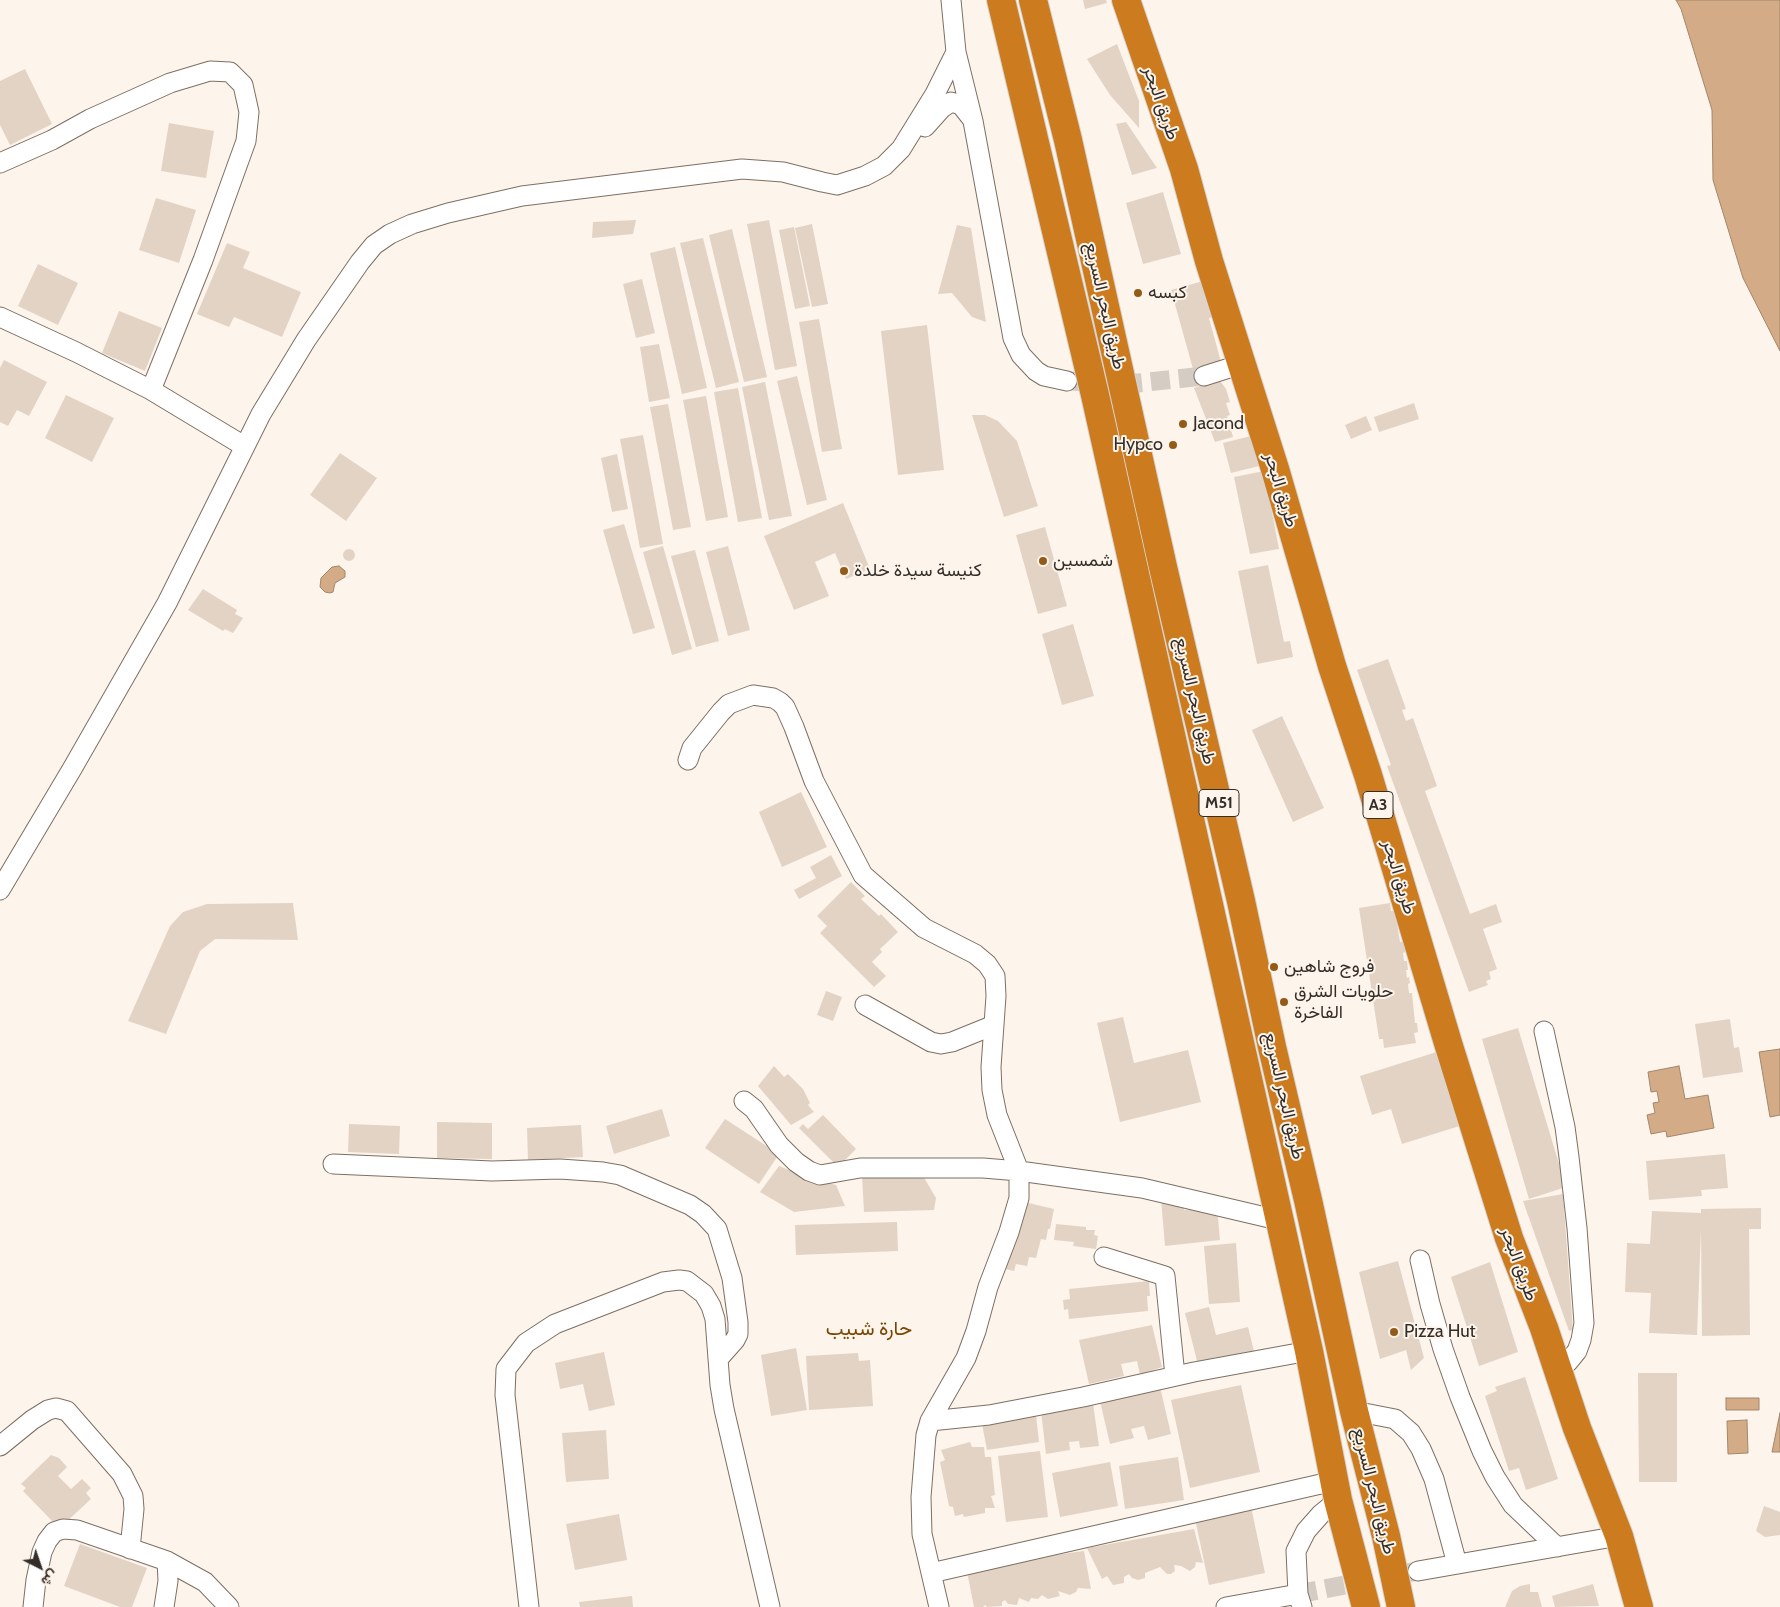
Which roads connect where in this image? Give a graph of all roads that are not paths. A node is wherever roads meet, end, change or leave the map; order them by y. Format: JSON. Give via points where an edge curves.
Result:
{"nodes":[{"id":1,"x":951,"y":0,"type":"edge"},
{"id":2,"x":1001,"y":0,"type":"edge"},
{"id":3,"x":1033,"y":0,"type":"edge"},
{"id":4,"x":1126,"y":0,"type":"edge"},
{"id":5,"x":956,"y":52,"type":"junction"},
{"id":6,"x":973,"y":120,"type":"junction"},
{"id":7,"x":910,"y":137,"type":"junction"},
{"id":8,"x":0,"y":163,"type":"edge"},
{"id":9,"x":0,"y":316,"type":"edge"},
{"id":10,"x":1242,"y":364,"type":"junction"},
{"id":11,"x":1204,"y":376,"type":"tunnel mouth"},
{"id":12,"x":1067,"y":381,"type":"tunnel mouth"},
{"id":13,"x":151,"y":390,"type":"junction"},
{"id":14,"x":244,"y":446,"type":"junction"},
{"id":15,"x":688,"y":760,"type":"dead end"},
{"id":16,"x":0,"y":890,"type":"edge"},
{"id":17,"x":865,"y":1005,"type":"dead end"},
{"id":18,"x":994,"y":1025,"type":"junction"},
{"id":19,"x":1544,"y":1031,"type":"dead end"},
{"id":20,"x":744,"y":1101,"type":"dead end"},
{"id":21,"x":333,"y":1164,"type":"dead end"},
{"id":22,"x":1019,"y":1171,"type":"junction"},
{"id":23,"x":1278,"y":1220,"type":"junction"},
{"id":24,"x":1104,"y":1257,"type":"dead end"},
{"id":25,"x":1420,"y":1260,"type":"dead end"},
{"id":26,"x":1309,"y":1352,"type":"junction"},
{"id":27,"x":719,"y":1358,"type":"junction"},
{"id":28,"x":1558,"y":1369,"type":"junction"},
{"id":29,"x":1175,"y":1376,"type":"junction"},
{"id":30,"x":1354,"y":1412,"type":"junction"},
{"id":31,"x":930,"y":1421,"type":"junction"},
{"id":32,"x":0,"y":1446,"type":"edge"},
{"id":33,"x":1336,"y":1490,"type":"junction"},
{"id":34,"x":1619,"y":1536,"type":"junction"},
{"id":35,"x":1557,"y":1547,"type":"junction"},
{"id":36,"x":130,"y":1549,"type":"junction"},
{"id":37,"x":167,"y":1562,"type":"junction"},
{"id":38,"x":1458,"y":1564,"type":"junction"},
{"id":39,"x":1418,"y":1571,"type":"tunnel mouth"},
{"id":40,"x":931,"y":1573,"type":"junction"},
{"id":41,"x":1300,"y":1600,"type":"edge"},
{"id":42,"x":33,"y":1607,"type":"edge"},
{"id":43,"x":164,"y":1607,"type":"edge"},
{"id":44,"x":229,"y":1607,"type":"edge"},
{"id":45,"x":529,"y":1607,"type":"edge"},
{"id":46,"x":770,"y":1607,"type":"edge"},
{"id":47,"x":939,"y":1607,"type":"edge"},
{"id":48,"x":1226,"y":1607,"type":"edge"},
{"id":49,"x":1366,"y":1607,"type":"edge"},
{"id":50,"x":1401,"y":1607,"type":"edge"},
{"id":51,"x":1639,"y":1607,"type":"edge"}],
"edges":[{"from":1,"to":5,"type":"street"},
{"from":2,"to":23,"type":"highway","name":"طريق البحر السريع","number":"M51","via":[[1095,395]]},
{"from":3,"to":30,"type":"highway","name":"طريق البحر السريع","number":"M51","via":[[1145,478]]},
{"from":4,"to":10,"type":"highway","name":"طريق البحر","number":"A3","via":[[1184,169]]},
{"from":5,"to":6,"type":"street"},
{"from":5,"to":7,"type":"street"},
{"from":6,"to":7,"type":"street","via":[[961,105],[951,102],[921,131]]},
{"from":6,"to":12,"type":"street","via":[[1016,348],[1028,364],[1044,376]]},
{"from":7,"to":14,"type":"street","via":[[884,166],[866,176],[837,185],[783,172],[742,168],[522,196],[412,224],[390,234],[374,245],[360,262],[285,374]]},
{"from":8,"to":13,"type":"street","via":[[170,83],[210,71],[230,72],[243,85],[249,112],[246,141]]},
{"from":9,"to":13,"type":"street"},
{"from":10,"to":11,"type":"street"},
{"from":10,"to":28,"type":"highway","name":"طريق البحر","number":"A3","via":[[1492,1185]]},
{"from":13,"to":14,"type":"street"},
{"from":14,"to":16,"type":"street","via":[[167,602]]},
{"from":15,"to":18,"type":"street","via":[[692,748],[729,704],[753,695],[780,702],[794,727],[814,781],[863,875],[924,928],[976,954],[995,976]]},
{"from":17,"to":18,"type":"street","via":[[931,1042],[941,1044]]},
{"from":18,"to":22,"type":"street","via":[[992,1090]]},
{"from":19,"to":28,"type":"street","via":[[1566,1137],[1584,1323],[1577,1352]]},
{"from":20,"to":22,"type":"street","via":[[796,1162],[820,1174],[860,1168]]},
{"from":21,"to":27,"type":"street","via":[[482,1171],[603,1172],[620,1175],[690,1205],[717,1229],[732,1278],[738,1334]]},
{"from":22,"to":23,"type":"street","via":[[1142,1188]]},
{"from":22,"to":31,"type":"street","via":[[1016,1211],[988,1286],[976,1331],[966,1358]]},
{"from":23,"to":26,"type":"highway","name":"طريق البحر السريع","number":"M51"},
{"from":24,"to":29,"type":"street","via":[[1165,1276]]},
{"from":25,"to":35,"type":"street","via":[[1443,1349],[1482,1451],[1513,1505]]},
{"from":26,"to":29,"type":"street"},
{"from":26,"to":33,"type":"highway","name":"طريق البحر السريع","number":"M51"},
{"from":27,"to":45,"type":"street","via":[[715,1319],[708,1300],[695,1286],[679,1280],[663,1282],[555,1324],[526,1342],[513,1358],[506,1369],[505,1395]]},
{"from":27,"to":46,"type":"street","via":[[724,1409]]},
{"from":28,"to":34,"type":"highway","name":"طريق البحر","number":"A3"},
{"from":29,"to":31,"type":"street","via":[[989,1415]]},
{"from":30,"to":38,"type":"street","via":[[1395,1418],[1411,1433],[1434,1479]]},
{"from":30,"to":50,"type":"highway","name":"طريق البحر السريع","number":"M51"},
{"from":31,"to":40,"type":"street","via":[[921,1497],[922,1534]]},
{"from":32,"to":36,"type":"street","via":[[48,1410],[67,1411],[122,1474],[133,1496]]},
{"from":33,"to":40,"type":"street"},
{"from":33,"to":41,"type":"street","via":[[1306,1531],[1296,1551]]},
{"from":33,"to":49,"type":"highway","name":"طريق البحر السريع","number":"M51"},
{"from":34,"to":35,"type":"street"},
{"from":34,"to":51,"type":"highway","name":"طريق البحر","number":"A3"},
{"from":35,"to":38,"type":"street"},
{"from":36,"to":37,"type":"street"},
{"from":36,"to":42,"type":"street","via":[[77,1530],[54,1532],[42,1552]]},
{"from":37,"to":43,"type":"street"},
{"from":37,"to":44,"type":"street","via":[[206,1582]]},
{"from":38,"to":39,"type":"street"},
{"from":40,"to":47,"type":"street"},
{"from":41,"to":48,"type":"street"}]}
